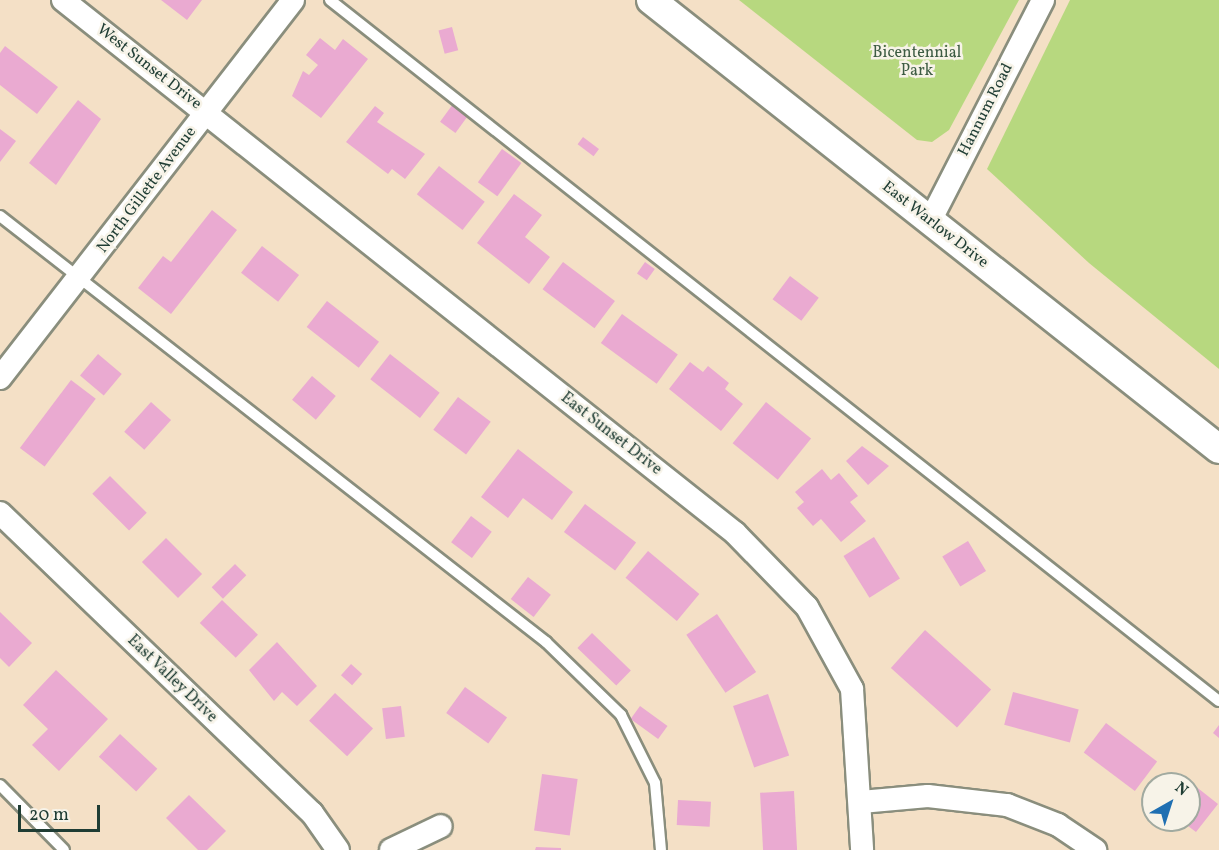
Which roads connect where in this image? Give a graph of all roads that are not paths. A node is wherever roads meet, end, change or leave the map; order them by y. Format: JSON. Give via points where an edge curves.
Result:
{"nodes":[{"id":1,"x":63,"y":0,"type":"edge"},
{"id":2,"x":293,"y":0,"type":"edge"},
{"id":3,"x":330,"y":0,"type":"edge"},
{"id":4,"x":651,"y":0,"type":"edge"},
{"id":5,"x":1043,"y":0,"type":"edge"},
{"id":6,"x":206,"y":113,"type":"junction"},
{"id":7,"x":0,"y":216,"type":"edge"},
{"id":8,"x":930,"y":221,"type":"junction"},
{"id":9,"x":79,"y":279,"type":"junction"},
{"id":10,"x":0,"y":378,"type":"edge"},
{"id":11,"x":1219,"y":449,"type":"edge"},
{"id":12,"x":0,"y":513,"type":"edge"},
{"id":13,"x":1219,"y":701,"type":"edge"},
{"id":14,"x":0,"y":785,"type":"edge"},
{"id":15,"x":861,"y":802,"type":"junction"},
{"id":16,"x":441,"y":826,"type":"dead end"},
{"id":17,"x":64,"y":850,"type":"edge"},
{"id":18,"x":338,"y":850,"type":"edge"},
{"id":19,"x":391,"y":850,"type":"edge"},
{"id":20,"x":661,"y":850,"type":"edge"},
{"id":21,"x":862,"y":850,"type":"edge"},
{"id":22,"x":1095,"y":850,"type":"edge"}],
"edges":[{"from":1,"to":6,"type":"street","name":"West Sunset Drive"},
{"from":2,"to":6,"type":"street","name":"North Gillette Avenue"},
{"from":3,"to":13,"type":"lane"},
{"from":4,"to":8,"type":"street","name":"East Warlow Drive"},
{"from":5,"to":8,"type":"street","name":"Hannum Road"},
{"from":6,"to":9,"type":"street","name":"North Gillette Avenue"},
{"from":6,"to":15,"type":"street","name":"East Sunset Drive","via":[[735,533],[807,607],[852,688]]},
{"from":7,"to":9,"type":"lane"},
{"from":8,"to":11,"type":"street","name":"East Warlow Drive"},
{"from":9,"to":10,"type":"street","name":"North Gillette Avenue"},
{"from":9,"to":20,"type":"lane","via":[[546,642],[613,707],[655,783]]},
{"from":12,"to":18,"type":"street","name":"East Valley Drive","via":[[312,813]]},
{"from":14,"to":17,"type":"lane"},
{"from":15,"to":21,"type":"street","name":"East Sunset Drive"},
{"from":15,"to":22,"type":"street","via":[[928,796],[1007,805],[1058,825]]},
{"from":16,"to":19,"type":"street"}]}
